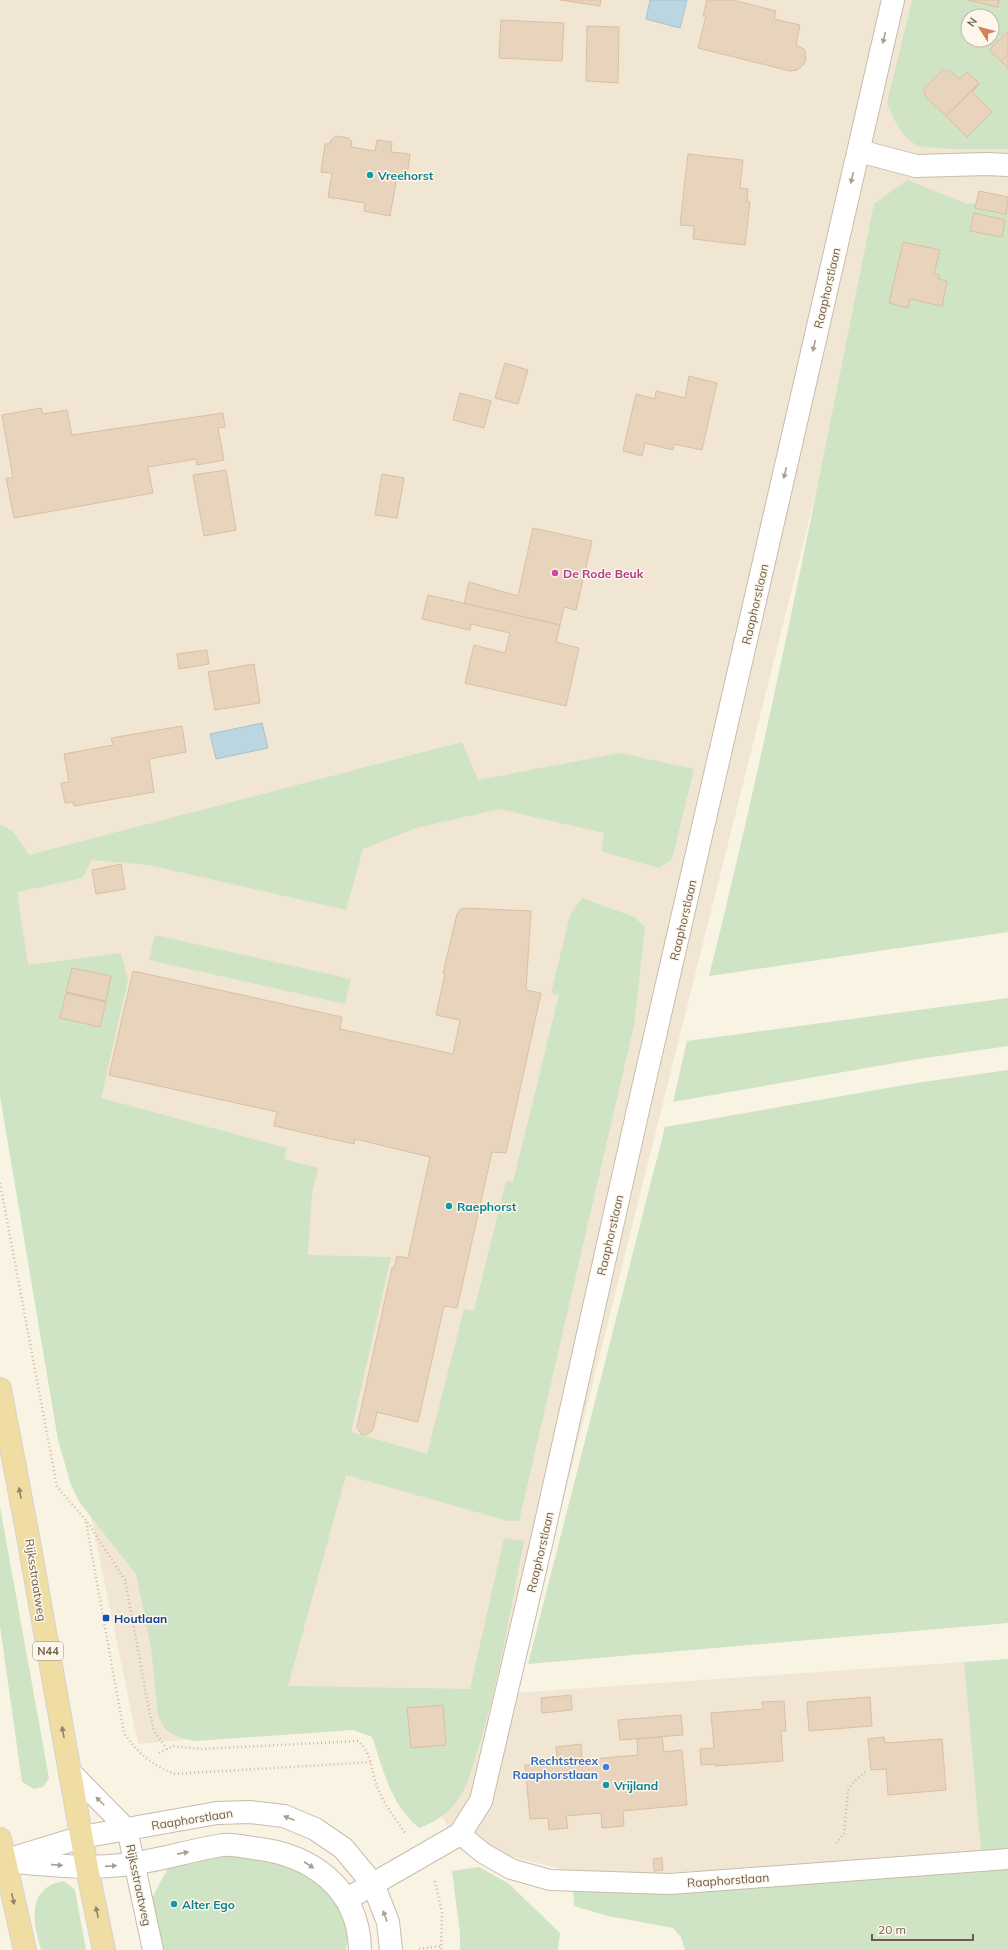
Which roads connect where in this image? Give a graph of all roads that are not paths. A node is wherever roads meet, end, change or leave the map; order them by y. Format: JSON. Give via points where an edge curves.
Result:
{"nodes":[{"id":1,"x":893,"y":0,"type":"edge"},
{"id":2,"x":859,"y":151,"type":"junction"},
{"id":3,"x":1008,"y":166,"type":"edge"},
{"id":4,"x":0,"y":1390,"type":"edge"},
{"id":5,"x":70,"y":1771,"type":"junction"},
{"id":6,"x":127,"y":1829,"type":"junction"},
{"id":7,"x":460,"y":1834,"type":"junction"},
{"id":8,"x":82,"y":1837,"type":"junction"},
{"id":9,"x":0,"y":1839,"type":"edge"},
{"id":10,"x":1008,"y":1859,"type":"edge"},
{"id":11,"x":2,"y":1861,"type":"edge"},
{"id":12,"x":135,"y":1864,"type":"junction"},
{"id":13,"x":87,"y":1868,"type":"junction"},
{"id":14,"x":373,"y":1884,"type":"junction"},
{"id":15,"x":347,"y":1899,"type":"junction"},
{"id":16,"x":25,"y":1950,"type":"edge"},
{"id":17,"x":104,"y":1950,"type":"edge"},
{"id":18,"x":153,"y":1950,"type":"edge"},
{"id":19,"x":360,"y":1950,"type":"edge"},
{"id":20,"x":391,"y":1950,"type":"edge"}],
"edges":[{"from":1,"to":2,"type":"street","name":"Raaphorstlaan","one_way":true},
{"from":2,"to":3,"type":"street","via":[[916,166]]},
{"from":2,"to":7,"type":"street","name":"Raaphorstlaan","one_way":true,"via":[[481,1800]]},
{"from":5,"to":4,"type":"main road","name":"Rijksstraatweg","number":"N44","one_way":true},
{"from":6,"to":5,"type":"lane","name":"Rijksstraatweg","one_way":true},
{"from":5,"to":8,"type":"main road","name":"Rijksstraatweg","number":"N44"},
{"from":6,"to":8,"type":"street","name":"Raaphorstlaan"},
{"from":6,"to":12,"type":"lane","name":"Rijksstraatweg"},
{"from":14,"to":6,"type":"street","name":"Raaphorstlaan","one_way":true,"via":[[343,1848],[315,1829],[284,1816],[250,1812],[217,1813]]},
{"from":7,"to":10,"type":"lane","name":"Raaphorstlaan","via":[[483,1853],[511,1869],[550,1880],[670,1884]]},
{"from":7,"to":14,"type":"street","name":"Raaphorstlaan"},
{"from":8,"to":11,"type":"street","name":"Raaphorstlaan"},
{"from":8,"to":13,"type":"main road","name":"Rijksstraatweg","number":"N44"},
{"from":9,"to":11,"type":"main road"},
{"from":11,"to":13,"type":"street","one_way":true},
{"from":11,"to":16,"type":"main road","one_way":true},
{"from":13,"to":12,"type":"street","one_way":true},
{"from":12,"to":15,"type":"street","one_way":true,"via":[[225,1845],[270,1850],[301,1859],[330,1878]]},
{"from":12,"to":18,"type":"lane","name":"Rijksstraatweg"},
{"from":17,"to":13,"type":"main road","name":"Rijksstraatweg","number":"N44","one_way":true},
{"from":14,"to":15,"type":"street","name":"Raaphorstlaan"},
{"from":20,"to":14,"type":"street","one_way":true,"via":[[388,1922]]},
{"from":15,"to":19,"type":"street","via":[[359,1934]]}]}
